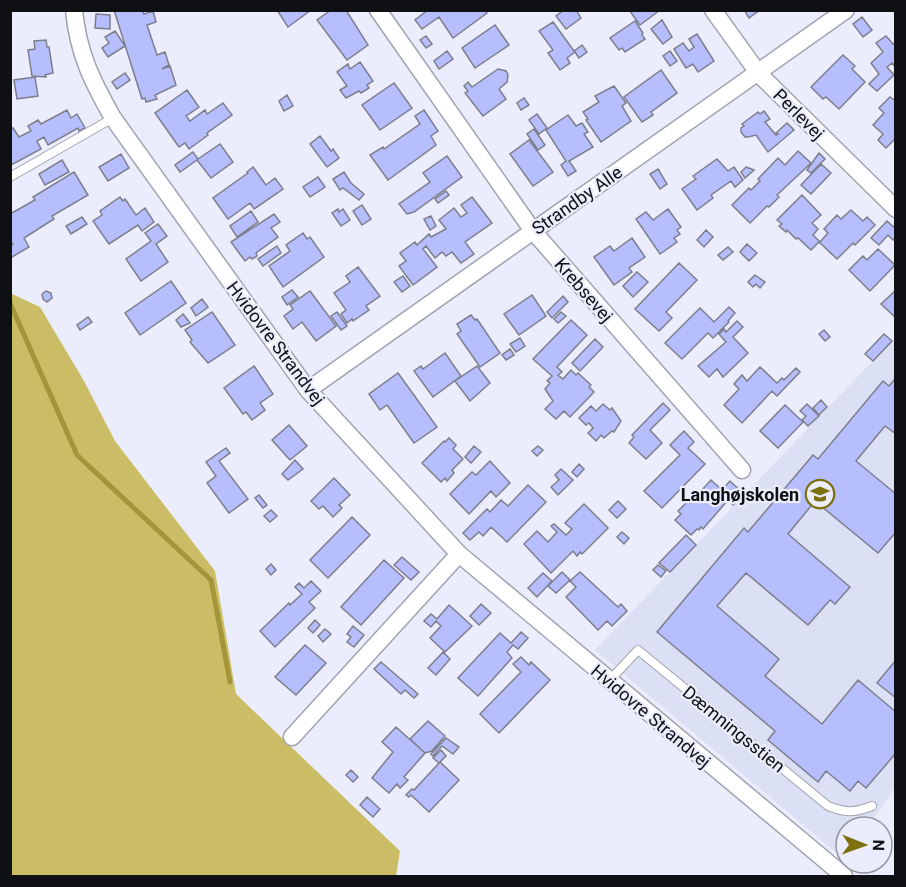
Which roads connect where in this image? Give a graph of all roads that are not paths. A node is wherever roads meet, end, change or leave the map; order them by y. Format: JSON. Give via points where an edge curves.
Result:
{"nodes":[{"id":1,"x":74,"y":10,"type":"edge"},
{"id":2,"x":378,"y":10,"type":"edge"},
{"id":3,"x":713,"y":10,"type":"edge"},
{"id":4,"x":846,"y":10,"type":"edge"},
{"id":5,"x":759,"y":74,"type":"junction"},
{"id":6,"x":113,"y":118,"type":"junction"},
{"id":7,"x":10,"y":177,"type":"edge"},
{"id":8,"x":896,"y":209,"type":"edge"},
{"id":9,"x":533,"y":231,"type":"junction"},
{"id":10,"x":308,"y":390,"type":"junction"},
{"id":11,"x":742,"y":470,"type":"dead end"},
{"id":12,"x":459,"y":554,"type":"junction"},
{"id":13,"x":609,"y":681,"type":"junction"},
{"id":14,"x":292,"y":737,"type":"dead end"},
{"id":15,"x":872,"y":806,"type":"dead end"},
{"id":16,"x":843,"y":876,"type":"edge"}],
"edges":[{"from":1,"to":6,"type":"street","name":"Hvidovre Strandvej","via":[[87,70]]},
{"from":2,"to":9,"type":"street","name":"Krebsevej"},
{"from":3,"to":5,"type":"street","name":"Perlevej"},
{"from":4,"to":5,"type":"street","name":"Strandby Alle"},
{"from":5,"to":8,"type":"street","name":"Perlevej"},
{"from":5,"to":9,"type":"street","name":"Strandby Alle"},
{"from":6,"to":7,"type":"lane"},
{"from":6,"to":10,"type":"street","name":"Hvidovre Strandvej"},
{"from":9,"to":10,"type":"street","name":"Strandby Alle"},
{"from":9,"to":11,"type":"street","name":"Krebsevej"},
{"from":10,"to":12,"type":"street","name":"Hvidovre Strandvej"},
{"from":12,"to":13,"type":"street","name":"Hvidovre Strandvej"},
{"from":12,"to":14,"type":"street"},
{"from":13,"to":15,"type":"lane","name":"Dæmningsstien","via":[[638,651],[828,806],[858,812]]},
{"from":13,"to":16,"type":"street","name":"Hvidovre Strandvej"}]}
